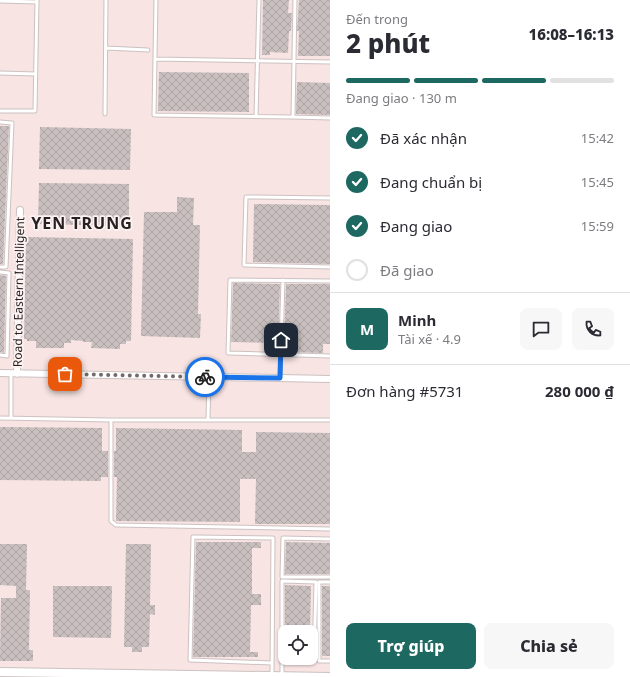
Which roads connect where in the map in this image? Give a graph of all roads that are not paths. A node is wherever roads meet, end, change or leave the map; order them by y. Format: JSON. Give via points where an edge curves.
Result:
{"nodes":[{"id":1,"x":106,"y":0,"type":"edge"},
{"id":2,"x":156,"y":0,"type":"edge"},
{"id":3,"x":259,"y":0,"type":"edge"},
{"id":4,"x":295,"y":0,"type":"edge"},
{"id":5,"x":0,"y":1,"type":"edge"},
{"id":6,"x":37,"y":1,"type":"edge"},
{"id":7,"x":106,"y":48,"type":"junction"},
{"id":8,"x":148,"y":50,"type":"dead end"},
{"id":9,"x":155,"y":59,"type":"junction"},
{"id":10,"x":258,"y":61,"type":"junction"},
{"id":11,"x":294,"y":62,"type":"junction"},
{"id":12,"x":330,"y":62,"type":"edge"},
{"id":13,"x":0,"y":74,"type":"edge"},
{"id":14,"x":36,"y":74,"type":"junction"},
{"id":15,"x":0,"y":111,"type":"edge"},
{"id":16,"x":105,"y":114,"type":"dead end"},
{"id":17,"x":256,"y":117,"type":"junction"},
{"id":18,"x":293,"y":117,"type":"junction"},
{"id":19,"x":330,"y":118,"type":"edge"},
{"id":20,"x":0,"y":122,"type":"edge"},
{"id":21,"x":330,"y":198,"type":"edge"},
{"id":22,"x":20,"y":210,"type":"dead end"},
{"id":23,"x":0,"y":267,"type":"edge"},
{"id":24,"x":330,"y":267,"type":"edge"},
{"id":25,"x":0,"y":272,"type":"edge"},
{"id":26,"x":283,"y":280,"type":"junction"},
{"id":27,"x":330,"y":281,"type":"edge"},
{"id":28,"x":0,"y":355,"type":"edge"},
{"id":29,"x":280,"y":355,"type":"junction"},
{"id":30,"x":330,"y":356,"type":"edge"},
{"id":31,"x":0,"y":373,"type":"edge"},
{"id":32,"x":14,"y":374,"type":"junction"},
{"id":33,"x":209,"y":377,"type":"junction"},
{"id":34,"x":280,"y":378,"type":"junction"},
{"id":35,"x":330,"y":379,"type":"edge"},
{"id":36,"x":0,"y":418,"type":"edge"},
{"id":37,"x":11,"y":418,"type":"junction"},
{"id":38,"x":208,"y":419,"type":"junction"},
{"id":39,"x":111,"y":420,"type":"junction"},
{"id":40,"x":330,"y":420,"type":"edge"},
{"id":41,"x":330,"y":529,"type":"edge"},
{"id":42,"x":330,"y":539,"type":"edge"},
{"id":43,"x":330,"y":578,"type":"edge"},
{"id":44,"x":330,"y":582,"type":"edge"},
{"id":45,"x":282,"y":659,"type":"joint"},
{"id":46,"x":330,"y":661,"type":"edge"},
{"id":47,"x":272,"y":663,"type":"junction"},
{"id":48,"x":282,"y":665,"type":"edge"},
{"id":49,"x":0,"y":672,"type":"edge"},
{"id":50,"x":30,"y":675,"type":"edge"},
{"id":51,"x":71,"y":675,"type":"edge"},
{"id":52,"x":112,"y":675,"type":"edge"},
{"id":53,"x":152,"y":676,"type":"edge"},
{"id":54,"x":197,"y":676,"type":"edge"},
{"id":55,"x":272,"y":676,"type":"junction"},
{"id":56,"x":282,"y":676,"type":"junction"},
{"id":57,"x":330,"y":677,"type":"edge"}],
"edges":[{"from":1,"to":7,"type":"lane"},
{"from":2,"to":9,"type":"lane"},
{"from":3,"to":10,"type":"lane"},
{"from":4,"to":11,"type":"lane"},
{"from":5,"to":6,"type":"lane"},
{"from":6,"to":14,"type":"lane"},
{"from":7,"to":8,"type":"lane"},
{"from":7,"to":16,"type":"lane"},
{"from":9,"to":10,"type":"lane"},
{"from":9,"to":17,"type":"lane","via":[[154,115]]},
{"from":10,"to":11,"type":"lane"},
{"from":10,"to":17,"type":"lane"},
{"from":11,"to":12,"type":"lane"},
{"from":11,"to":18,"type":"lane"},
{"from":13,"to":14,"type":"lane"},
{"from":14,"to":15,"type":"lane","via":[[35,111]]},
{"from":17,"to":18,"type":"lane"},
{"from":18,"to":19,"type":"lane"},
{"from":20,"to":23,"type":"lane","via":[[12,123],[6,267]]},
{"from":21,"to":24,"type":"lane","via":[[246,197],[244,266]]},
{"from":22,"to":32,"type":"street","name":"Road to Eastern Intelligent"},
{"from":25,"to":28,"type":"lane","via":[[9,272],[7,356]]},
{"from":26,"to":27,"type":"lane"},
{"from":26,"to":29,"type":"lane"},
{"from":26,"to":29,"type":"lane","via":[[230,280],[228,353]]},
{"from":29,"to":30,"type":"lane"},
{"from":29,"to":34,"type":"lane"},
{"from":31,"to":32,"type":"street"},
{"from":32,"to":33,"type":"street"},
{"from":32,"to":37,"type":"lane"},
{"from":33,"to":34,"type":"street"},
{"from":33,"to":38,"type":"lane"},
{"from":34,"to":35,"type":"street"},
{"from":36,"to":37,"type":"lane"},
{"from":37,"to":39,"type":"lane"},
{"from":38,"to":39,"type":"lane"},
{"from":38,"to":40,"type":"lane"},
{"from":39,"to":41,"type":"lane","via":[[111,521],[116,525]]},
{"from":42,"to":43,"type":"lane","via":[[283,538],[282,577]]},
{"from":44,"to":46,"type":"lane","via":[[319,582],[319,661]]},
{"from":45,"to":45,"type":"lane","via":[[282,581],[316,582],[314,659]]},
{"from":47,"to":47,"type":"lane","via":[[274,538],[192,537],[190,660]]},
{"from":47,"to":55,"type":"lane"},
{"from":48,"to":56,"type":"lane"},
{"from":49,"to":50,"type":"street"},
{"from":50,"to":51,"type":"street"},
{"from":51,"to":52,"type":"street"},
{"from":52,"to":53,"type":"street"},
{"from":53,"to":54,"type":"street"},
{"from":54,"to":55,"type":"street"},
{"from":55,"to":56,"type":"street"},
{"from":56,"to":57,"type":"street"}]}
